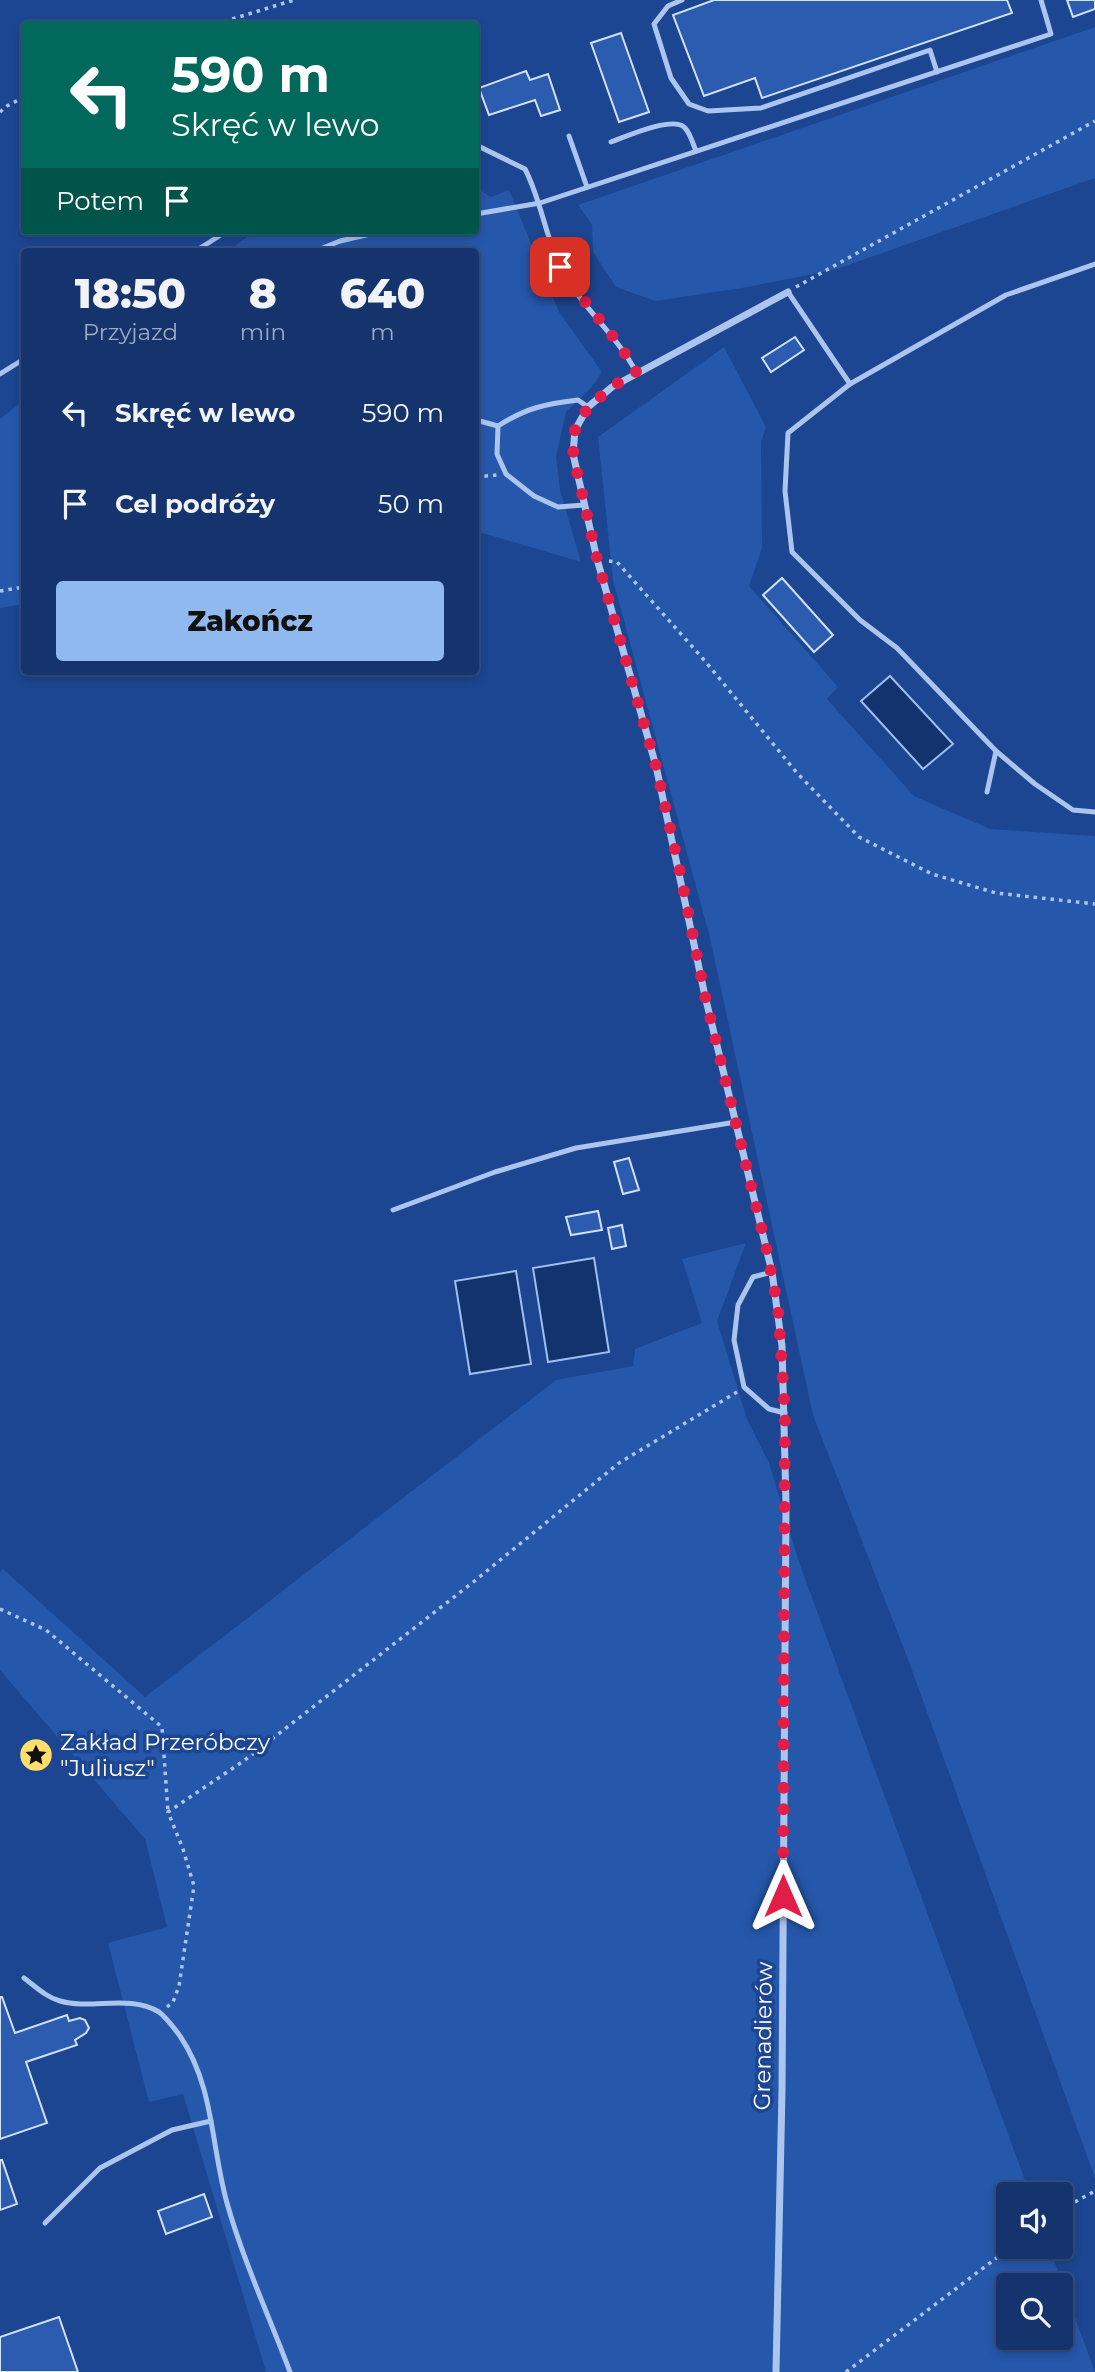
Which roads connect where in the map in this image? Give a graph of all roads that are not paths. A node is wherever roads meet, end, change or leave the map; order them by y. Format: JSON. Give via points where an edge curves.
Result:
{"nodes":[{"id":1,"x":682,"y":0,"type":"edge"},
{"id":2,"x":1041,"y":0,"type":"edge"},
{"id":3,"x":937,"y":72,"type":"junction"},
{"id":4,"x":569,"y":136,"type":"dead end"},
{"id":5,"x":611,"y":142,"type":"dead end"},
{"id":6,"x":479,"y":146,"type":"edge"},
{"id":7,"x":696,"y":151,"type":"junction"},
{"id":8,"x":587,"y":187,"type":"junction"},
{"id":9,"x":540,"y":203,"type":"junction"},
{"id":10,"x":479,"y":213,"type":"edge"},
{"id":11,"x":221,"y":235,"type":"edge"},
{"id":12,"x":366,"y":235,"type":"edge"},
{"id":13,"x":200,"y":248,"type":"edge"},
{"id":14,"x":323,"y":248,"type":"edge"},
{"id":15,"x":1095,"y":264,"type":"edge"},
{"id":16,"x":788,"y":292,"type":"joint"},
{"id":17,"x":21,"y":361,"type":"edge"},
{"id":18,"x":636,"y":372,"type":"junction"},
{"id":19,"x":0,"y":374,"type":"edge"},
{"id":20,"x":850,"y":384,"type":"junction"},
{"id":21,"x":588,"y":407,"type":"junction"},
{"id":22,"x":479,"y":421,"type":"edge"},
{"id":23,"x":498,"y":426,"type":"junction"},
{"id":24,"x":584,"y":506,"type":"junction"},
{"id":25,"x":996,"y":751,"type":"junction"},
{"id":26,"x":987,"y":792,"type":"dead end"},
{"id":27,"x":1095,"y":812,"type":"edge"},
{"id":28,"x":736,"y":1122,"type":"junction"},
{"id":29,"x":393,"y":1210,"type":"dead end"},
{"id":30,"x":772,"y":1272,"type":"junction"},
{"id":31,"x":785,"y":1413,"type":"junction"},
{"id":32,"x":24,"y":1978,"type":"dead end"},
{"id":33,"x":211,"y":2121,"type":"junction"},
{"id":34,"x":45,"y":2223,"type":"dead end"},
{"id":35,"x":290,"y":2372,"type":"edge"},
{"id":36,"x":776,"y":2372,"type":"edge"}],
"edges":[{"from":1,"to":3,"type":"lane","via":[[668,6],[654,24],[671,78],[689,104],[708,111],[761,108],[930,50]]},
{"from":2,"to":3,"type":"lane","via":[[1051,34]]},
{"from":3,"to":7,"type":"lane"},
{"from":4,"to":8,"type":"lane"},
{"from":5,"to":7,"type":"lane","via":[[663,124],[680,124]]},
{"from":6,"to":9,"type":"lane","via":[[525,169]]},
{"from":7,"to":8,"type":"lane"},
{"from":8,"to":9,"type":"lane"},
{"from":9,"to":10,"type":"lane"},
{"from":9,"to":18,"type":"lane","via":[[560,267]]},
{"from":11,"to":13,"type":"lane"},
{"from":12,"to":14,"type":"lane"},
{"from":15,"to":20,"type":"lane","via":[[1006,295]]},
{"from":16,"to":18,"type":"street","name":"Grenadierów"},
{"from":16,"to":20,"type":"lane"},
{"from":17,"to":19,"type":"lane"},
{"from":18,"to":21,"type":"street","name":"Grenadierów"},
{"from":20,"to":25,"type":"lane","via":[[788,433],[785,491],[792,552],[860,620],[897,648]]},
{"from":21,"to":23,"type":"lane","via":[[578,400],[544,404]]},
{"from":21,"to":24,"type":"street","name":"Grenadierów","via":[[575,430],[573,454]]},
{"from":22,"to":23,"type":"lane"},
{"from":23,"to":24,"type":"lane","via":[[497,454],[506,474],[534,496],[558,507]]},
{"from":24,"to":28,"type":"street","name":"Grenadierów","via":[[656,766]]},
{"from":25,"to":26,"type":"lane"},
{"from":25,"to":27,"type":"lane","via":[[1073,810]]},
{"from":28,"to":29,"type":"lane","via":[[576,1148],[495,1171]]},
{"from":28,"to":30,"type":"street","name":"Grenadierów"},
{"from":30,"to":31,"type":"street","name":"Grenadierów"},
{"from":30,"to":31,"type":"lane","via":[[753,1277],[738,1305],[734,1340],[744,1387],[769,1409]]},
{"from":31,"to":36,"type":"street","name":"Grenadierów"},
{"from":32,"to":33,"type":"lane","via":[[58,2000],[130,2003],[161,2014],[192,2053],[203,2079]]},
{"from":33,"to":34,"type":"lane","via":[[172,2130],[100,2168]]},
{"from":33,"to":35,"type":"lane","via":[[227,2202]]}]}
